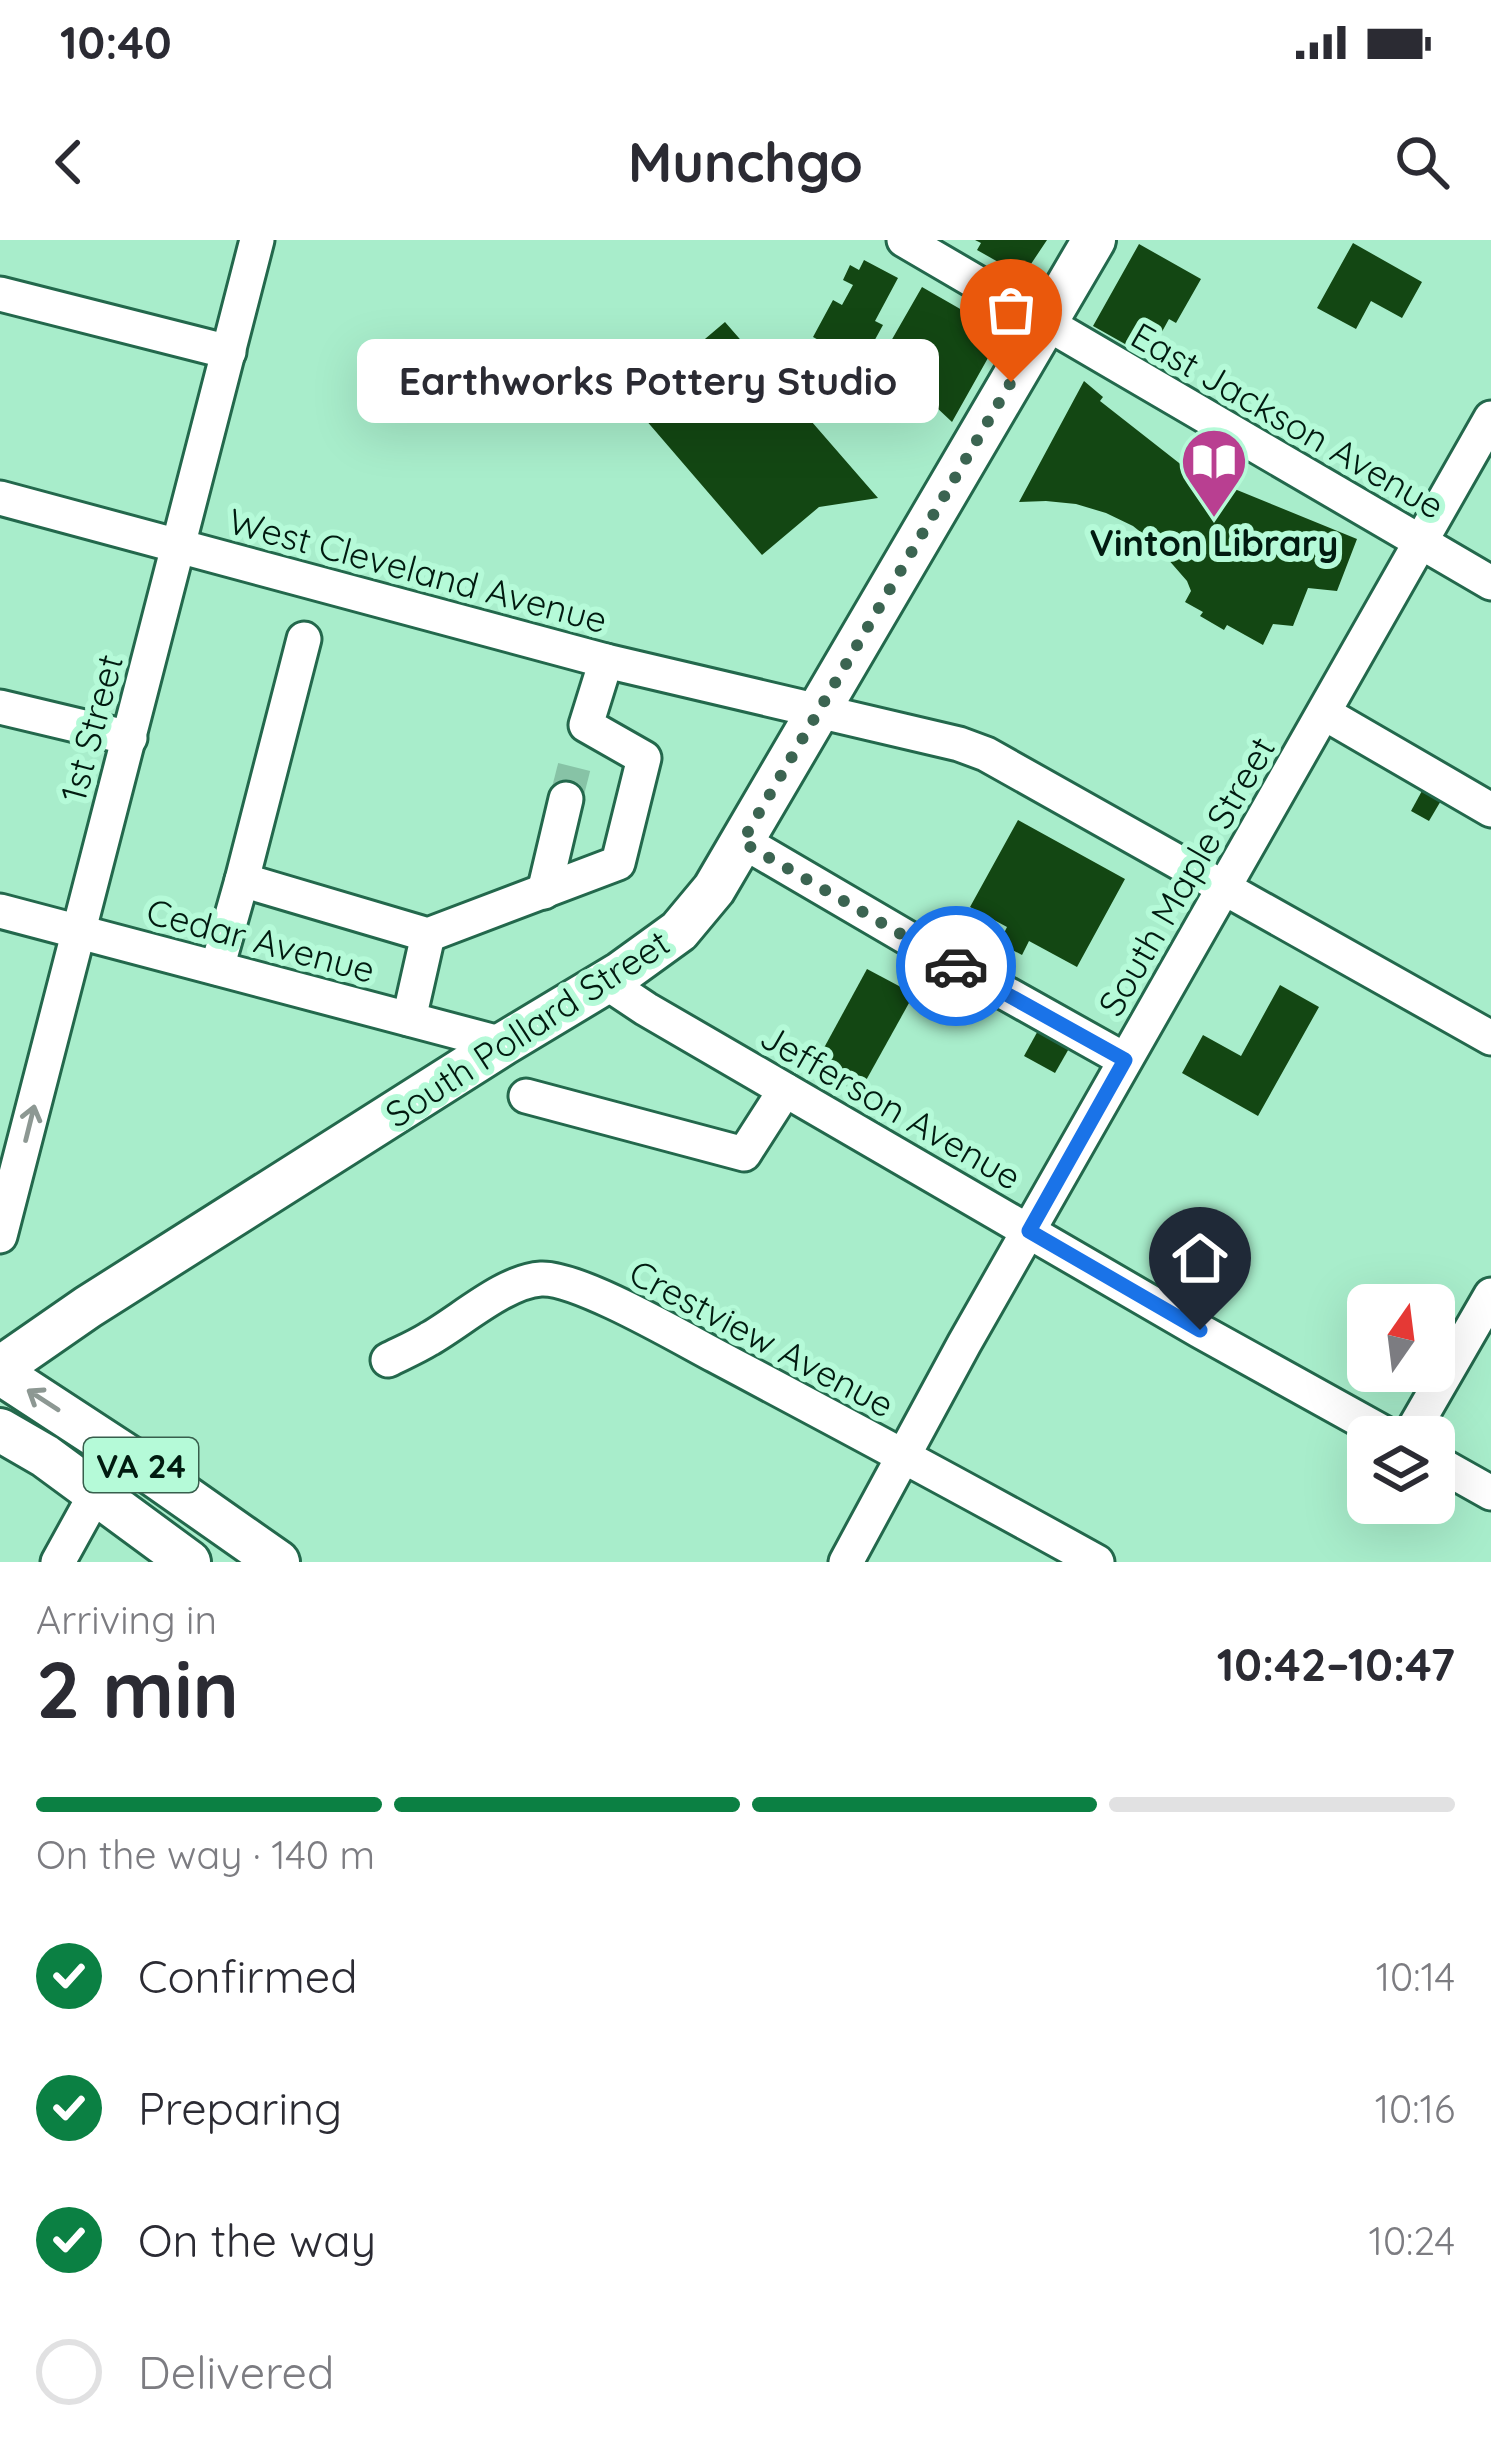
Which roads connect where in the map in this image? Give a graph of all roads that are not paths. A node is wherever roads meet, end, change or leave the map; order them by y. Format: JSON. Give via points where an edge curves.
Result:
{"nodes":[{"id":1,"x":256,"y":240,"type":"edge"},
{"id":2,"x":904,"y":240,"type":"edge"},
{"id":3,"x":1094,"y":240,"type":"edge"},
{"id":4,"x":0,"y":294,"type":"edge"},
{"id":5,"x":1045,"y":323,"type":"junction"},
{"id":6,"x":229,"y":352,"type":"junction"},
{"id":7,"x":1491,"y":418,"type":"edge"},
{"id":8,"x":0,"y":498,"type":"edge"},
{"id":9,"x":1420,"y":542,"type":"junction"},
{"id":10,"x":179,"y":545,"type":"junction"},
{"id":11,"x":1491,"y":583,"type":"edge"},
{"id":12,"x":304,"y":639,"type":"dead end"},
{"id":13,"x":605,"y":661,"type":"junction"},
{"id":14,"x":0,"y":706,"type":"edge"},
{"id":15,"x":817,"y":712,"type":"junction"},
{"id":16,"x":1324,"y":713,"type":"junction"},
{"id":17,"x":130,"y":738,"type":"junction"},
{"id":18,"x":566,"y":799,"type":"tunnel mouth"},
{"id":19,"x":1491,"y":810,"type":"edge"},
{"id":20,"x":742,"y":842,"type":"junction"},
{"id":21,"x":242,"y":880,"type":"junction"},
{"id":22,"x":1224,"y":886,"type":"junction"},
{"id":23,"x":544,"y":892,"type":"junction"},
{"id":24,"x":0,"y":911,"type":"edge"},
{"id":25,"x":76,"y":932,"type":"junction"},
{"id":26,"x":428,"y":935,"type":"junction"},
{"id":27,"x":218,"y":968,"type":"junction"},
{"id":28,"x":604,"y":981,"type":"junction"},
{"id":29,"x":409,"y":1019,"type":"junction"},
{"id":30,"x":1491,"y":1039,"type":"edge"},
{"id":31,"x":503,"y":1044,"type":"junction"},
{"id":32,"x":1125,"y":1060,"type":"junction"},
{"id":33,"x":785,"y":1090,"type":"junction"},
{"id":34,"x":526,"y":1096,"type":"dead end"},
{"id":35,"x":1029,"y":1231,"type":"junction"},
{"id":36,"x":0,"y":1237,"type":"edge"},
{"id":37,"x":1491,"y":1295,"type":"edge"},
{"id":38,"x":388,"y":1360,"type":"dead end"},
{"id":39,"x":0,"y":1371,"type":"edge"},
{"id":40,"x":1353,"y":1416,"type":"edge"},
{"id":41,"x":1421,"y":1416,"type":"edge"},
{"id":42,"x":0,"y":1430,"type":"edge"},
{"id":43,"x":128,"y":1456,"type":"junction"},
{"id":44,"x":903,"y":1456,"type":"junction"},
{"id":45,"x":1455,"y":1473,"type":"edge"},
{"id":46,"x":1491,"y":1493,"type":"edge"},
{"id":47,"x":95,"y":1495,"type":"junction"},
{"id":48,"x":58,"y":1562,"type":"edge"},
{"id":49,"x":189,"y":1562,"type":"edge"},
{"id":50,"x":278,"y":1562,"type":"edge"},
{"id":51,"x":846,"y":1562,"type":"edge"},
{"id":52,"x":1096,"y":1562,"type":"edge"}],
"edges":[{"from":1,"to":6,"type":"street","name":"1st Street"},
{"from":2,"to":5,"type":"street","name":"East Jackson Avenue"},
{"from":3,"to":5,"type":"main road","name":"South Pollard Street"},
{"from":4,"to":6,"type":"street"},
{"from":5,"to":9,"type":"street","name":"East Jackson Avenue"},
{"from":5,"to":15,"type":"main road","name":"South Pollard Street"},
{"from":6,"to":10,"type":"street","name":"1st Street"},
{"from":7,"to":9,"type":"street","name":"South Maple Street"},
{"from":8,"to":10,"type":"street","name":"West Cleveland Avenue"},
{"from":9,"to":11,"type":"street","name":"East Jackson Avenue"},
{"from":9,"to":16,"type":"street","name":"South Maple Street"},
{"from":10,"to":13,"type":"street","name":"West Cleveland Avenue"},
{"from":10,"to":17,"type":"street","name":"1st Street"},
{"from":12,"to":21,"type":"street"},
{"from":13,"to":15,"type":"street","name":"West Cleveland Avenue"},
{"from":13,"to":23,"type":"street","via":[[582,739],[644,758],[618,863]]},
{"from":14,"to":17,"type":"street"},
{"from":15,"to":20,"type":"main road","name":"South Pollard Street"},
{"from":15,"to":22,"type":"street","name":"West Cleveland Avenue","via":[[986,754]]},
{"from":16,"to":19,"type":"street"},
{"from":16,"to":22,"type":"street","name":"South Maple Street"},
{"from":17,"to":25,"type":"street","name":"1st Street"},
{"from":18,"to":23,"type":"street"},
{"from":20,"to":28,"type":"main road","name":"South Pollard Street","via":[[679,931]]},
{"from":20,"to":32,"type":"street"},
{"from":21,"to":26,"type":"street"},
{"from":21,"to":27,"type":"street"},
{"from":22,"to":30,"type":"street","name":"West Cleveland Avenue"},
{"from":22,"to":32,"type":"street","name":"South Maple Street"},
{"from":23,"to":26,"type":"street"},
{"from":24,"to":25,"type":"street","name":"Cedar Avenue"},
{"from":25,"to":27,"type":"street","name":"Cedar Avenue"},
{"from":36,"to":25,"type":"street","name":"1st Street","one_way":true},
{"from":26,"to":29,"type":"street"},
{"from":27,"to":29,"type":"street","name":"Cedar Avenue"},
{"from":28,"to":31,"type":"main road","name":"South Pollard Street"},
{"from":28,"to":33,"type":"street","name":"Jefferson Avenue"},
{"from":29,"to":31,"type":"street","name":"Cedar Avenue"},
{"from":31,"to":39,"type":"main road","name":"South Pollard Street","via":[[88,1306]]},
{"from":32,"to":35,"type":"street","name":"South Maple Street"},
{"from":33,"to":34,"type":"street","via":[[744,1154]]},
{"from":33,"to":35,"type":"street","name":"Jefferson Avenue"},
{"from":35,"to":40,"type":"street","name":"Jefferson Avenue"},
{"from":35,"to":44,"type":"street","name":"South Maple Street"},
{"from":37,"to":41,"type":"street"},
{"from":38,"to":44,"type":"street","name":"Crestview Avenue","via":[[528,1280],[567,1281]]},
{"from":43,"to":39,"type":"main road","number":"VA 24","one_way":true},
{"from":42,"to":47,"type":"main road","number":"VA 24"},
{"from":43,"to":47,"type":"street"},
{"from":43,"to":50,"type":"main road","number":"VA 24"},
{"from":44,"to":51,"type":"street","name":"South Maple Street"},
{"from":44,"to":52,"type":"street","name":"Crestview Avenue"},
{"from":45,"to":46,"type":"street"},
{"from":47,"to":48,"type":"street"},
{"from":47,"to":49,"type":"main road","number":"VA 24"}]}
